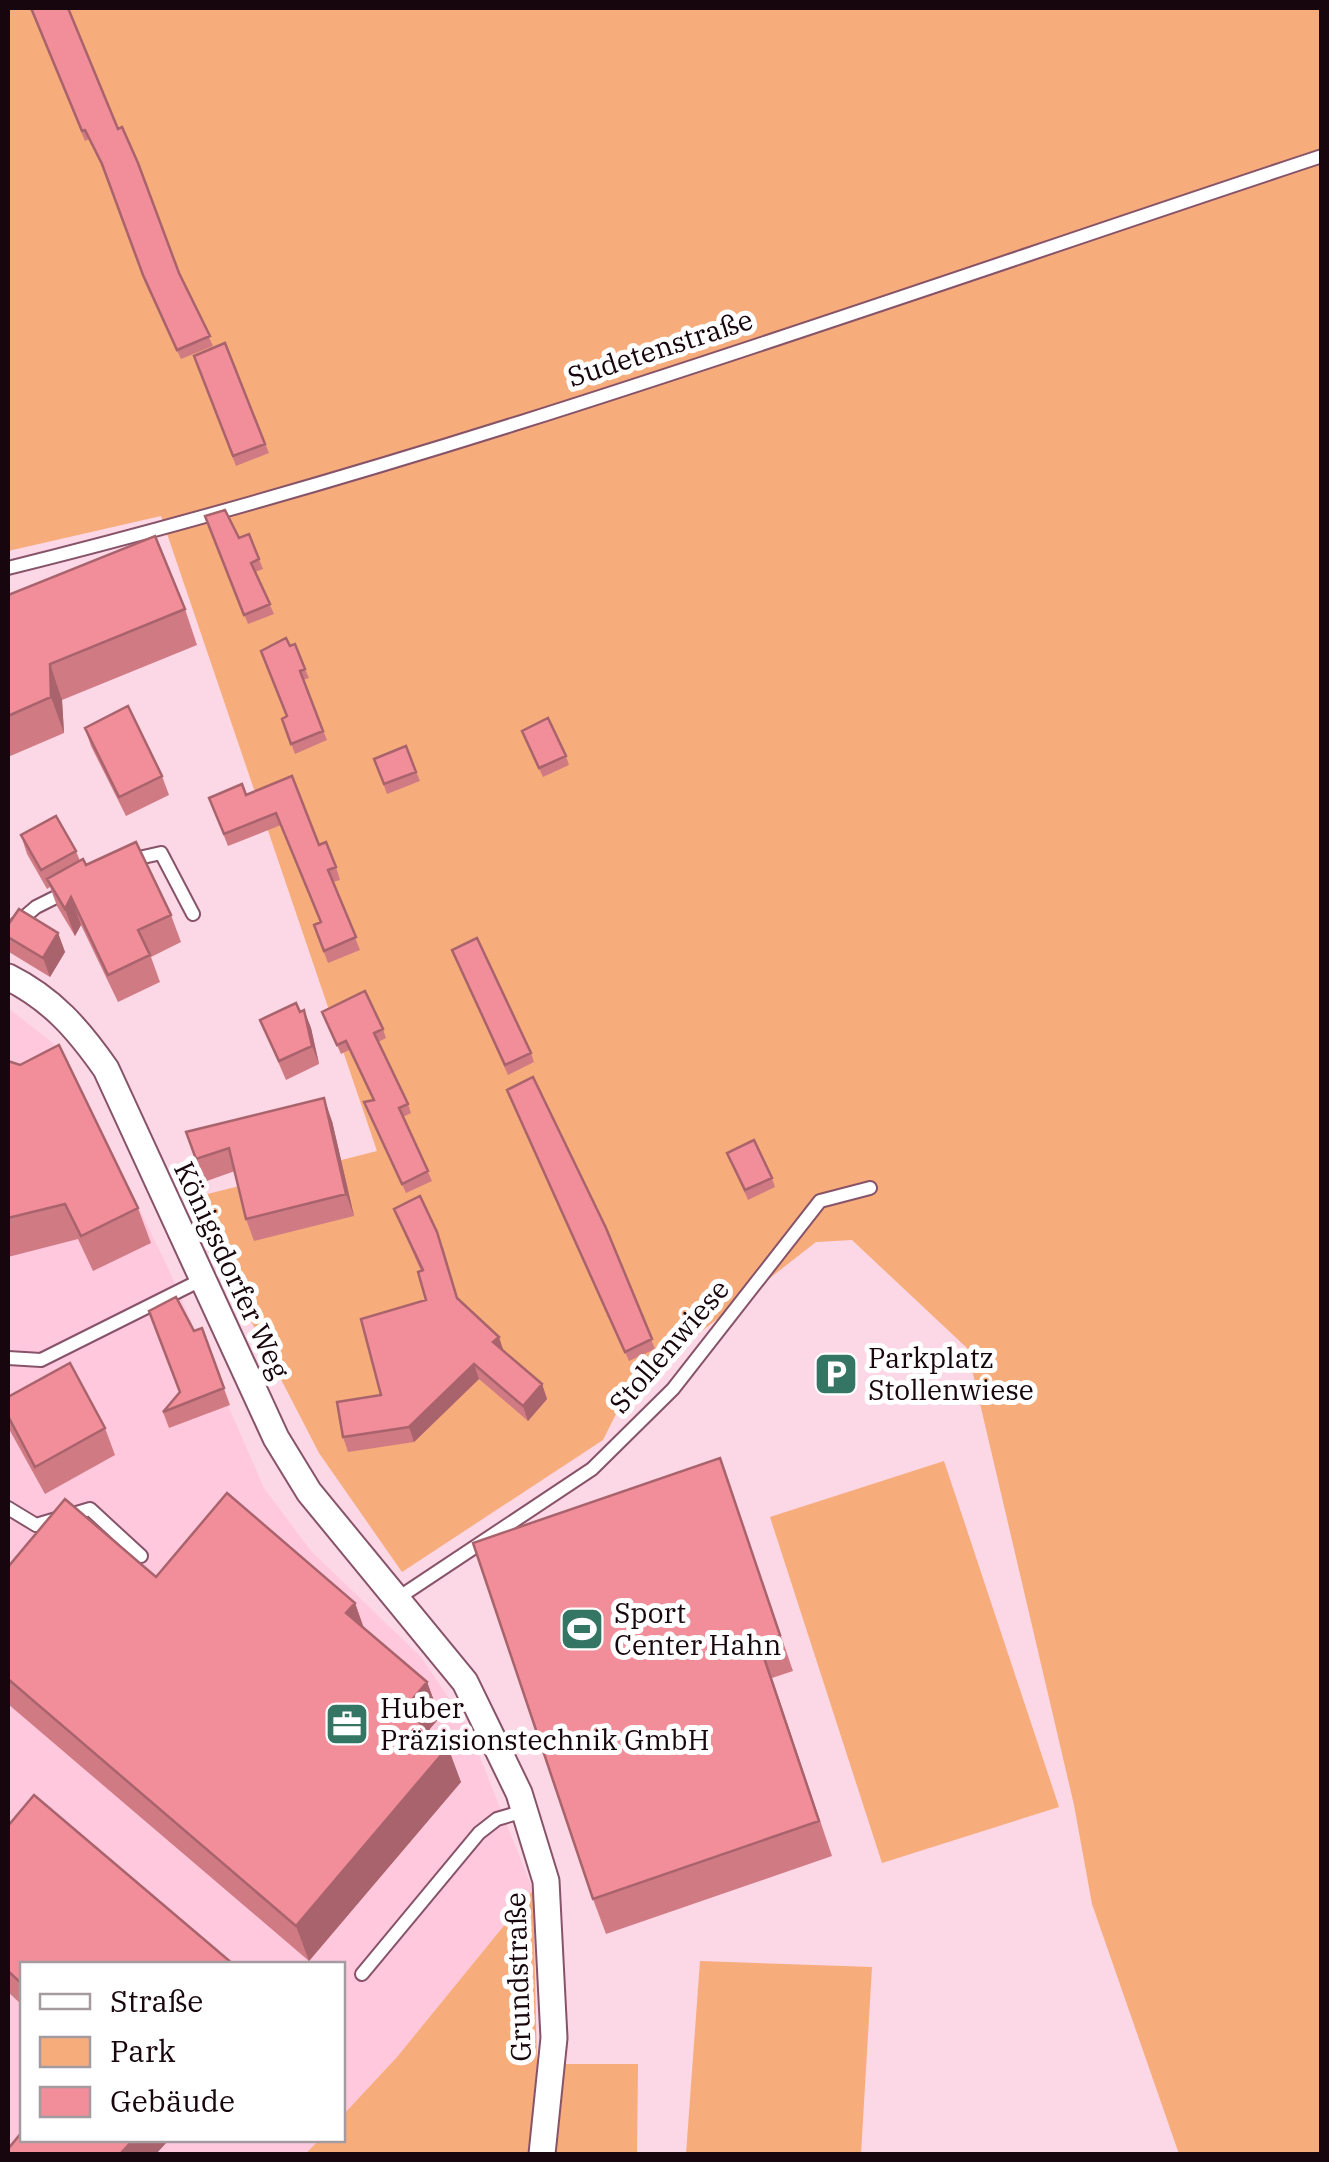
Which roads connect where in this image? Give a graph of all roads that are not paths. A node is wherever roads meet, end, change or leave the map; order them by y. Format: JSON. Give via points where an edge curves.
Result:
{"nodes":[{"id":1,"x":1322,"y":156,"type":"edge"},
{"id":2,"x":8,"y":568,"type":"edge"},
{"id":3,"x":124,"y":863,"type":"edge"},
{"id":4,"x":89,"y":881,"type":"edge"},
{"id":5,"x":193,"y":914,"type":"dead end"},
{"id":6,"x":8,"y":931,"type":"edge"},
{"id":7,"x":8,"y":978,"type":"edge"},
{"id":8,"x":870,"y":1188,"type":"dead end"},
{"id":9,"x":202,"y":1279,"type":"junction"},
{"id":10,"x":8,"y":1358,"type":"edge"},
{"id":11,"x":8,"y":1508,"type":"edge"},
{"id":12,"x":141,"y":1556,"type":"dead end"},
{"id":13,"x":395,"y":1600,"type":"junction"},
{"id":14,"x":524,"y":1811,"type":"junction"},
{"id":15,"x":362,"y":1974,"type":"dead end"},
{"id":16,"x":542,"y":2154,"type":"edge"}],
"edges":[{"from":1,"to":2,"type":"lane","name":"Sudetenstraße","via":[[448,444]]},
{"from":3,"to":5,"type":"lane","via":[[162,854]]},
{"from":4,"to":6,"type":"lane"},
{"from":7,"to":9,"type":"street","name":"Königsdorfer Weg","via":[[74,1024],[106,1069]]},
{"from":8,"to":13,"type":"lane","name":"Stollenwiese","via":[[820,1201],[673,1389],[592,1469]]},
{"from":9,"to":10,"type":"lane","via":[[41,1360]]},
{"from":9,"to":13,"type":"street","name":"Königsdorfer Weg","via":[[276,1438],[309,1492]]},
{"from":11,"to":12,"type":"lane","via":[[36,1525],[90,1509]]},
{"from":13,"to":14,"type":"street","name":"Grundstraße","via":[[465,1682]]},
{"from":14,"to":15,"type":"lane","via":[[497,1818],[479,1833]]},
{"from":14,"to":16,"type":"street","name":"Grundstraße","via":[[546,1881],[554,2038]]}]}
